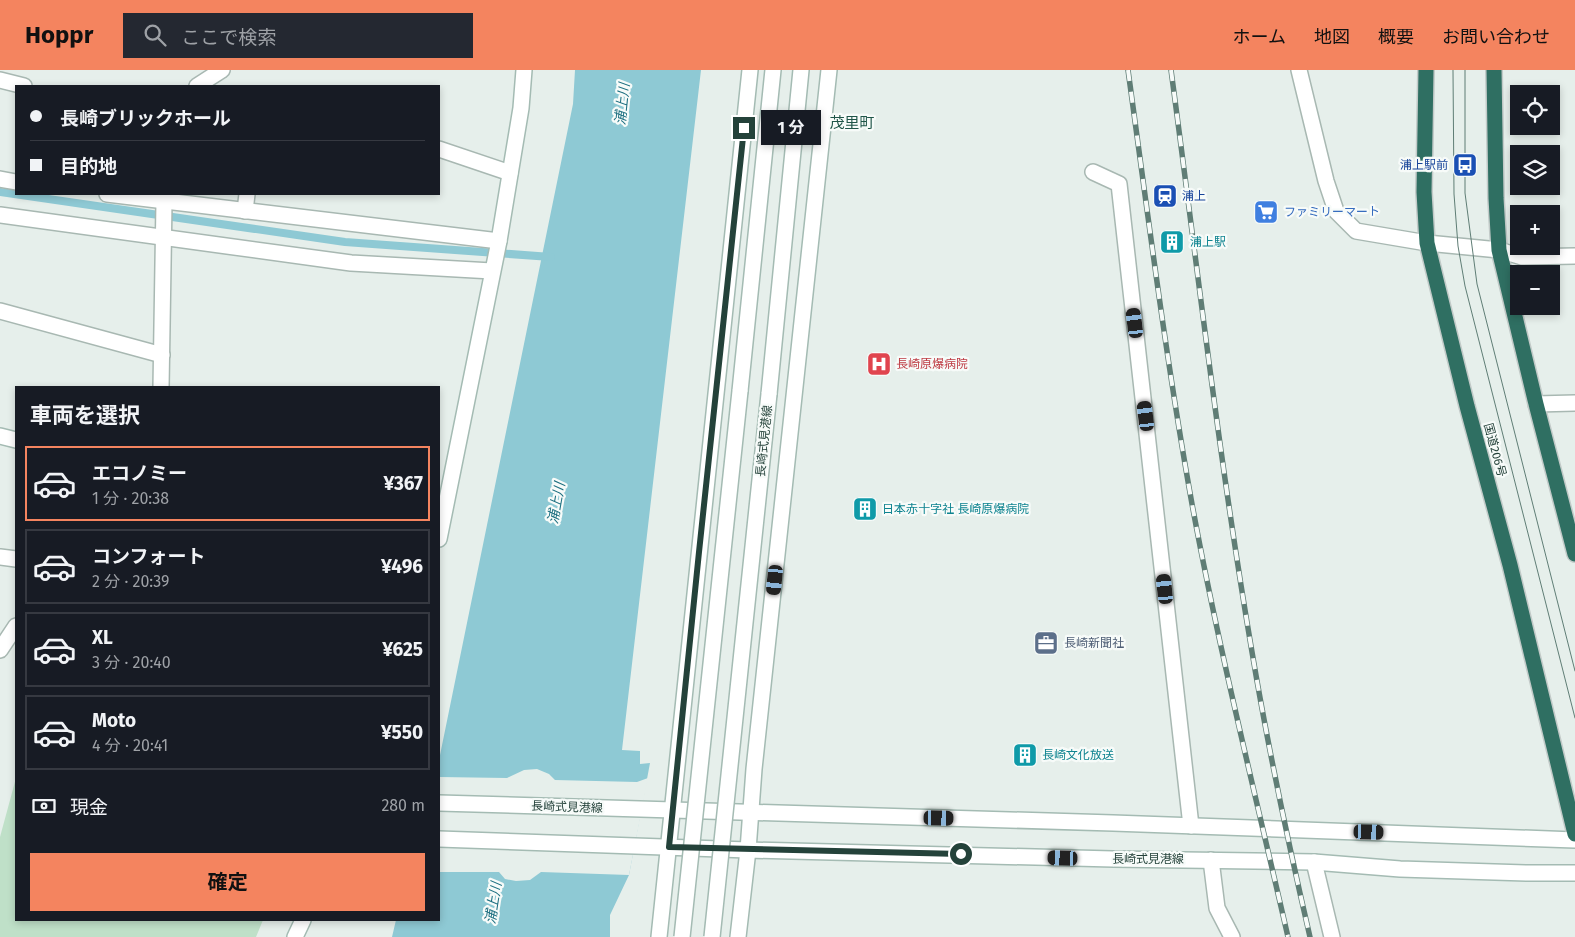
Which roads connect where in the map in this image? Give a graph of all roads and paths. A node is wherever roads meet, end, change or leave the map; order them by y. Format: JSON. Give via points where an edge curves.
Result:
{"nodes":[{"id":1,"x":222,"y":70,"type":"edge"},
{"id":2,"x":524,"y":70,"type":"edge"},
{"id":3,"x":750,"y":70,"type":"edge"},
{"id":4,"x":773,"y":70,"type":"edge"},
{"id":5,"x":801,"y":70,"type":"edge"},
{"id":6,"x":829,"y":70,"type":"edge"},
{"id":7,"x":1299,"y":70,"type":"edge"},
{"id":8,"x":1426,"y":70,"type":"edge"},
{"id":9,"x":1494,"y":70,"type":"edge"},
{"id":10,"x":0,"y":80,"type":"edge"},
{"id":11,"x":20,"y":85,"type":"edge"},
{"id":12,"x":198,"y":85,"type":"edge"},
{"id":13,"x":440,"y":149,"type":"edge"},
{"id":14,"x":1093,"y":172,"type":"dead end"},
{"id":15,"x":510,"y":173,"type":"junction"},
{"id":16,"x":0,"y":179,"type":"edge"},
{"id":17,"x":15,"y":182,"type":"edge"},
{"id":18,"x":120,"y":195,"type":"edge"},
{"id":19,"x":247,"y":195,"type":"edge"},
{"id":20,"x":163,"y":198,"type":"edge"},
{"id":21,"x":245,"y":211,"type":"junction"},
{"id":22,"x":0,"y":215,"type":"edge"},
{"id":23,"x":162,"y":237,"type":"junction"},
{"id":24,"x":498,"y":241,"type":"junction"},
{"id":25,"x":1427,"y":243,"type":"junction"},
{"id":26,"x":1499,"y":250,"type":"junction"},
{"id":27,"x":1575,"y":256,"type":"edge"},
{"id":28,"x":492,"y":271,"type":"junction"},
{"id":29,"x":0,"y":311,"type":"edge"},
{"id":30,"x":162,"y":355,"type":"junction"},
{"id":31,"x":161,"y":386,"type":"edge"},
{"id":32,"x":1575,"y":403,"type":"edge"},
{"id":33,"x":1536,"y":404,"type":"junction"},
{"id":34,"x":0,"y":436,"type":"edge"},
{"id":35,"x":15,"y":440,"type":"edge"},
{"id":36,"x":440,"y":534,"type":"edge"},
{"id":37,"x":1574,"y":550,"type":"edge"},
{"id":38,"x":0,"y":557,"type":"edge"},
{"id":39,"x":15,"y":559,"type":"edge"},
{"id":40,"x":15,"y":628,"type":"edge"},
{"id":41,"x":0,"y":650,"type":"edge"},
{"id":42,"x":440,"y":803,"type":"edge"},
{"id":43,"x":672,"y":810,"type":"junction"},
{"id":44,"x":751,"y":813,"type":"junction"},
{"id":45,"x":1191,"y":826,"type":"junction"},
{"id":46,"x":1575,"y":834,"type":"edge"},
{"id":47,"x":440,"y":839,"type":"edge"},
{"id":48,"x":1575,"y":840,"type":"edge"},
{"id":49,"x":669,"y":847,"type":"junction"},
{"id":50,"x":748,"y":850,"type":"junction"},
{"id":51,"x":1211,"y":860,"type":"junction"},
{"id":52,"x":1314,"y":862,"type":"junction"},
{"id":53,"x":1575,"y":873,"type":"edge"},
{"id":54,"x":303,"y":921,"type":"edge"},
{"id":55,"x":295,"y":937,"type":"edge"},
{"id":56,"x":658,"y":937,"type":"edge"},
{"id":57,"x":682,"y":937,"type":"edge"},
{"id":58,"x":712,"y":937,"type":"edge"},
{"id":59,"x":738,"y":937,"type":"edge"},
{"id":60,"x":1232,"y":937,"type":"edge"},
{"id":61,"x":1332,"y":937,"type":"edge"}],
"edges":[{"from":1,"to":12,"type":"main road"},
{"from":2,"to":15,"type":"main road"},
{"from":3,"to":43,"type":"main road"},
{"from":4,"to":57,"type":"main road","bridge":true},
{"from":5,"to":58,"type":"main road","name":"長崎式見港線","bridge":true},
{"from":6,"to":44,"type":"main road"},
{"from":7,"to":25,"type":"main road","via":[[1336,211],[1356,231]]},
{"from":8,"to":25,"type":"highway","name":"国道206号","via":[[1424,192]]},
{"from":9,"to":26,"type":"highway"},
{"from":10,"to":11,"type":"main road"},
{"from":13,"to":15,"type":"main road"},
{"from":14,"to":45,"type":"main road","via":[[1119,184]]},
{"from":15,"to":24,"type":"main road"},
{"from":16,"to":17,"type":"main road"},
{"from":18,"to":20,"type":"main road"},
{"from":19,"to":21,"type":"main road"},
{"from":20,"to":21,"type":"main road"},
{"from":20,"to":23,"type":"main road"},
{"from":21,"to":24,"type":"main road"},
{"from":22,"to":23,"type":"main road"},
{"from":23,"to":28,"type":"main road","via":[[351,263]]},
{"from":23,"to":30,"type":"main road"},
{"from":24,"to":28,"type":"main road"},
{"from":25,"to":26,"type":"main road"},
{"from":25,"to":46,"type":"highway","name":"国道206号"},
{"from":26,"to":27,"type":"main road","via":[[1522,256]]},
{"from":26,"to":33,"type":"highway"},
{"from":28,"to":36,"type":"main road"},
{"from":29,"to":30,"type":"main road"},
{"from":30,"to":31,"type":"main road"},
{"from":32,"to":33,"type":"main road"},
{"from":33,"to":37,"type":"highway"},
{"from":34,"to":35,"type":"main road"},
{"from":38,"to":39,"type":"main road"},
{"from":40,"to":41,"type":"main road"},
{"from":42,"to":43,"type":"main road","name":"長崎式見港線"},
{"from":43,"to":44,"type":"main road","name":"長崎式見港線"},
{"from":43,"to":49,"type":"main road"},
{"from":44,"to":45,"type":"main road","name":"長崎式見港線"},
{"from":44,"to":50,"type":"main road"},
{"from":45,"to":48,"type":"main road","name":"長崎式見港線"},
{"from":47,"to":49,"type":"main road","name":"長崎式見港線"},
{"from":49,"to":50,"type":"main road","name":"長崎式見港線"},
{"from":49,"to":56,"type":"main road"},
{"from":50,"to":51,"type":"main road","name":"長崎式見港線"},
{"from":50,"to":59,"type":"main road"},
{"from":51,"to":52,"type":"main road","name":"長崎式見港線"},
{"from":51,"to":60,"type":"main road","via":[[1217,908]]},
{"from":52,"to":53,"type":"main road","name":"長崎式見港線","via":[[1400,869]]},
{"from":52,"to":61,"type":"main road"},
{"from":54,"to":55,"type":"main road"}]}
